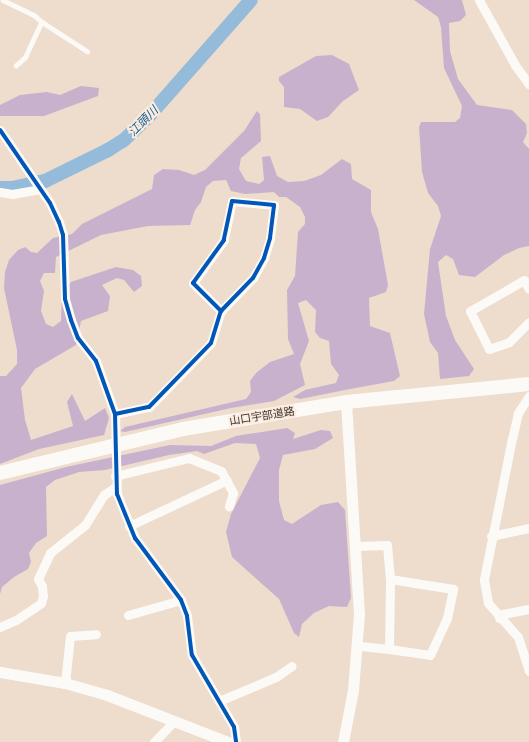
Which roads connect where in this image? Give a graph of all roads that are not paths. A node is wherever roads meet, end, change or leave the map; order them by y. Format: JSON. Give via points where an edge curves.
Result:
{"nodes":[{"id":1,"x":3,"y":0,"type":"edge"},
{"id":2,"x":479,"y":0,"type":"edge"},
{"id":3,"x":42,"y":22,"type":"junction"},
{"id":4,"x":87,"y":51,"type":"dead end"},
{"id":5,"x":16,"y":66,"type":"dead end"},
{"id":6,"x":526,"y":74,"type":"edge"},
{"id":7,"x":529,"y":84,"type":"edge"},
{"id":8,"x":0,"y":130,"type":"edge"},
{"id":9,"x":38,"y":185,"type":"junction"},
{"id":10,"x":0,"y":192,"type":"edge"},
{"id":11,"x":529,"y":289,"type":"edge"},
{"id":12,"x":221,"y":311,"type":"junction"},
{"id":13,"x":529,"y":322,"type":"edge"},
{"id":14,"x":529,"y":384,"type":"edge"},
{"id":15,"x":529,"y":396,"type":"edge"},
{"id":16,"x":346,"y":402,"type":"junction"},
{"id":17,"x":524,"y":410,"type":"edge"},
{"id":18,"x":115,"y":414,"type":"junction"},
{"id":19,"x":0,"y":473,"type":"edge"},
{"id":20,"x":115,"y":474,"type":"junction"},
{"id":21,"x":227,"y":480,"type":"junction"},
{"id":22,"x":115,"y":487,"type":"junction"},
{"id":23,"x":230,"y":506,"type":"dead end"},
{"id":24,"x":129,"y":526,"type":"junction"},
{"id":25,"x":529,"y":528,"type":"edge"},
{"id":26,"x":491,"y":536,"type":"junction"},
{"id":27,"x":356,"y":546,"type":"junction"},
{"id":28,"x":390,"y":579,"type":"junction"},
{"id":29,"x":181,"y":600,"type":"junction"},
{"id":30,"x":529,"y":609,"type":"edge"},
{"id":31,"x":128,"y":616,"type":"dead end"},
{"id":32,"x":499,"y":618,"type":"junction"},
{"id":33,"x":0,"y":627,"type":"edge"},
{"id":34,"x":96,"y":634,"type":"dead end"},
{"id":35,"x":358,"y":646,"type":"junction"},
{"id":36,"x":389,"y":650,"type":"junction"},
{"id":37,"x":292,"y":666,"type":"dead end"},
{"id":38,"x":529,"y":671,"type":"edge"},
{"id":39,"x":0,"y":672,"type":"edge"},
{"id":40,"x":65,"y":684,"type":"junction"},
{"id":41,"x":219,"y":701,"type":"junction"},
{"id":42,"x":175,"y":720,"type":"junction"},
{"id":43,"x":154,"y":742,"type":"edge"},
{"id":44,"x":228,"y":742,"type":"edge"},
{"id":45,"x":236,"y":742,"type":"edge"},
{"id":46,"x":343,"y":742,"type":"edge"}],
"edges":[{"from":1,"to":3,"type":"lane"},
{"from":2,"to":6,"type":"street"},
{"from":3,"to":4,"type":"lane"},
{"from":3,"to":5,"type":"lane","via":[[26,57]]},
{"from":6,"to":7,"type":"street"},
{"from":8,"to":9,"type":"street"},
{"from":9,"to":10,"type":"street","via":[[12,194]]},
{"from":9,"to":18,"type":"street","via":[[50,202],[63,235],[63,274],[71,320],[78,338],[96,361]]},
{"from":11,"to":13,"type":"street","via":[[524,280],[470,311],[489,349],[509,342]]},
{"from":12,"to":12,"type":"street","via":[[253,278],[264,258],[270,238],[274,204],[232,201],[224,240],[193,283]]},
{"from":12,"to":18,"type":"street","via":[[212,343],[150,407]]},
{"from":14,"to":16,"type":"main road","name":"山口宇部道路"},
{"from":15,"to":17,"type":"street"},
{"from":16,"to":19,"type":"main road","name":"山口宇部道路","via":[[149,435]]},
{"from":16,"to":27,"type":"street"},
{"from":17,"to":26,"type":"street"},
{"from":18,"to":20,"type":"street"},
{"from":20,"to":21,"type":"street","via":[[188,458],[221,471]]},
{"from":20,"to":22,"type":"street"},
{"from":21,"to":23,"type":"street","via":[[233,493]]},
{"from":21,"to":24,"type":"street"},
{"from":22,"to":24,"type":"street"},
{"from":22,"to":33,"type":"street","via":[[104,495],[85,525],[50,553],[38,579],[43,596],[41,602],[16,620]]},
{"from":24,"to":29,"type":"street","via":[[144,551]]},
{"from":25,"to":26,"type":"street"},
{"from":26,"to":32,"type":"street","via":[[485,570],[485,594],[488,604]]},
{"from":27,"to":28,"type":"street","via":[[387,545]]},
{"from":27,"to":35,"type":"street"},
{"from":28,"to":36,"type":"street"},
{"from":28,"to":36,"type":"street","via":[[453,589],[448,618],[430,655]]},
{"from":29,"to":31,"type":"street"},
{"from":29,"to":41,"type":"street","via":[[187,616],[192,655]]},
{"from":30,"to":32,"type":"street","via":[[503,614]]},
{"from":32,"to":38,"type":"street","via":[[518,637]]},
{"from":34,"to":40,"type":"street","via":[[70,636]]},
{"from":35,"to":36,"type":"street"},
{"from":35,"to":46,"type":"street"},
{"from":37,"to":41,"type":"street","via":[[276,677]]},
{"from":39,"to":40,"type":"street"},
{"from":40,"to":42,"type":"street","via":[[118,698]]},
{"from":41,"to":45,"type":"street","via":[[234,727]]},
{"from":42,"to":43,"type":"street"},
{"from":42,"to":44,"type":"street"}]}
